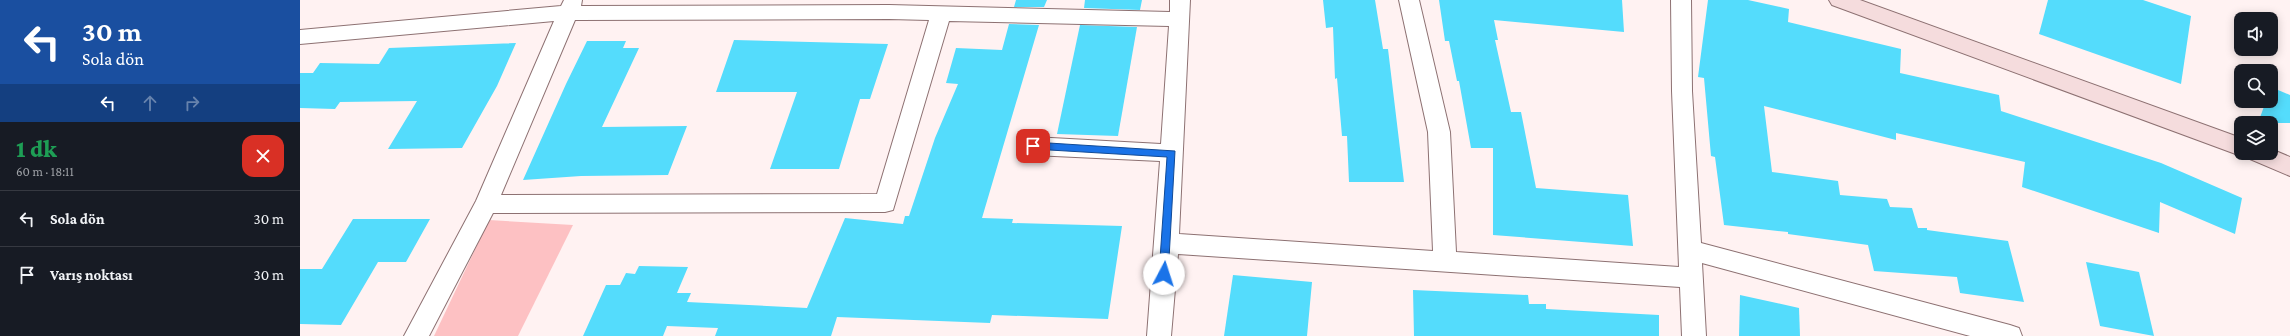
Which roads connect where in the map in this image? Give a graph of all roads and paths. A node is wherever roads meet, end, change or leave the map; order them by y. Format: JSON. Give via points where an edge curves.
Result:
{"nodes":[{"id":1,"x":1409,"y":0,"type":"edge"},
{"id":2,"x":1681,"y":0,"type":"edge"},
{"id":3,"x":1838,"y":0,"type":"edge"},
{"id":4,"x":571,"y":6,"type":"edge"},
{"id":5,"x":891,"y":6,"type":"edge"},
{"id":6,"x":1180,"y":9,"type":"edge"},
{"id":7,"x":941,"y":13,"type":"junction"},
{"id":8,"x":300,"y":37,"type":"edge"},
{"id":9,"x":2234,"y":144,"type":"edge"},
{"id":10,"x":1033,"y":146,"type":"dead end"},
{"id":11,"x":1172,"y":153,"type":"junction"},
{"id":12,"x":2274,"y":160,"type":"edge"},
{"id":13,"x":2290,"y":167,"type":"edge"},
{"id":14,"x":486,"y":204,"type":"junction"},
{"id":15,"x":1167,"y":243,"type":"junction"},
{"id":16,"x":1690,"y":250,"type":"junction"},
{"id":17,"x":1445,"y":261,"type":"junction"},
{"id":18,"x":1691,"y":278,"type":"junction"},
{"id":19,"x":416,"y":336,"type":"edge"},
{"id":20,"x":1159,"y":336,"type":"edge"},
{"id":21,"x":1694,"y":336,"type":"edge"},
{"id":22,"x":2010,"y":336,"type":"edge"}],
"edges":[{"from":1,"to":17,"type":"street","via":[[1439,132]]},
{"from":2,"to":16,"type":"street","via":[[1682,91]]},
{"from":3,"to":9,"type":"street"},
{"from":4,"to":5,"type":"street"},
{"from":4,"to":8,"type":"street"},
{"from":4,"to":14,"type":"street"},
{"from":5,"to":7,"type":"street"},
{"from":6,"to":7,"type":"street"},
{"from":6,"to":11,"type":"street"},
{"from":7,"to":14,"type":"street","via":[[885,203]]},
{"from":10,"to":11,"type":"street"},
{"from":11,"to":15,"type":"street"},
{"from":12,"to":13,"type":"street"},
{"from":14,"to":19,"type":"street"},
{"from":15,"to":17,"type":"street"},
{"from":15,"to":20,"type":"street"},
{"from":16,"to":18,"type":"street"},
{"from":16,"to":22,"type":"street"},
{"from":17,"to":18,"type":"street"},
{"from":18,"to":21,"type":"street"}]}
